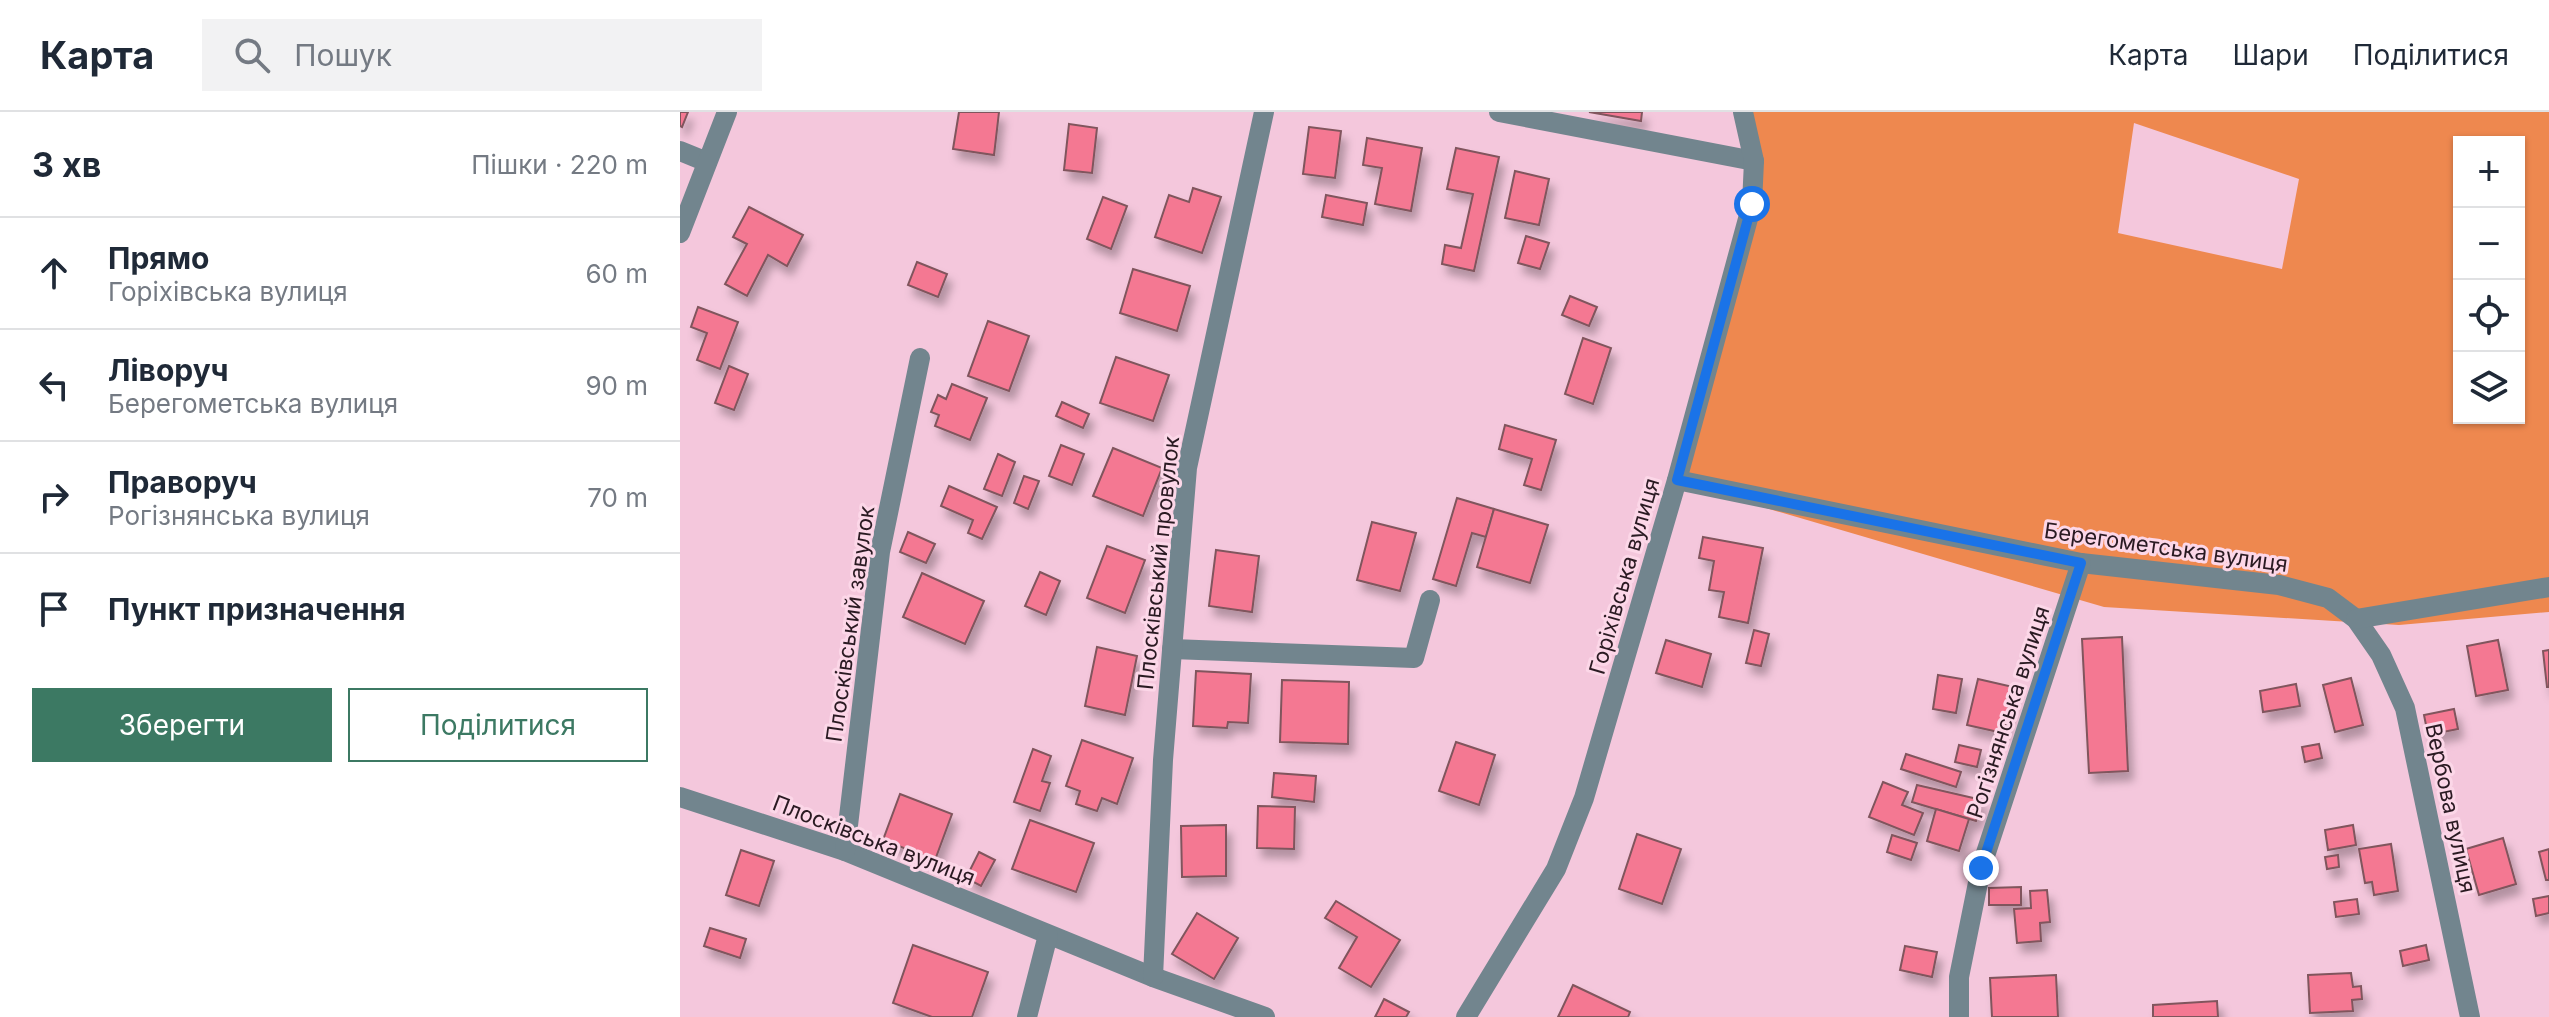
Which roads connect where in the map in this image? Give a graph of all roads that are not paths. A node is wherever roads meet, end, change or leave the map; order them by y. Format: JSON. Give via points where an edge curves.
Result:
{"nodes":[{"id":1,"x":727,"y":112,"type":"edge"},
{"id":2,"x":1264,"y":112,"type":"edge"},
{"id":3,"x":1499,"y":112,"type":"edge"},
{"id":4,"x":1746,"y":118,"type":"edge"},
{"id":5,"x":680,"y":151,"type":"edge"},
{"id":6,"x":1754,"y":161,"type":"junction"},
{"id":7,"x":707,"y":162,"type":"junction"},
{"id":8,"x":680,"y":233,"type":"edge"},
{"id":9,"x":920,"y":358,"type":"dead end"},
{"id":10,"x":1677,"y":480,"type":"junction"},
{"id":11,"x":2081,"y":563,"type":"junction"},
{"id":12,"x":2549,"y":587,"type":"edge"},
{"id":13,"x":1430,"y":600,"type":"dead end"},
{"id":14,"x":2356,"y":619,"type":"junction"},
{"id":15,"x":1172,"y":649,"type":"junction"},
{"id":16,"x":680,"y":797,"type":"edge"},
{"id":17,"x":845,"y":851,"type":"junction"},
{"id":18,"x":1048,"y":935,"type":"junction"},
{"id":19,"x":1153,"y":977,"type":"junction"},
{"id":20,"x":1027,"y":1017,"type":"edge"},
{"id":21,"x":1265,"y":1017,"type":"edge"},
{"id":22,"x":1466,"y":1017,"type":"edge"},
{"id":23,"x":1959,"y":1017,"type":"edge"},
{"id":24,"x":2470,"y":1017,"type":"edge"}],
"edges":[{"from":1,"to":7,"type":"street"},
{"from":2,"to":15,"type":"street","name":"Плосківський провулок","via":[[1187,468]]},
{"from":3,"to":6,"type":"street"},
{"from":4,"to":6,"type":"street","name":"Горіхівська вулиця"},
{"from":5,"to":7,"type":"street"},
{"from":6,"to":10,"type":"street","name":"Горіхівська вулиця","via":[[1752,204]]},
{"from":7,"to":8,"type":"street"},
{"from":9,"to":17,"type":"street","name":"Плосківський завулок","via":[[880,552]]},
{"from":10,"to":11,"type":"street","name":"Берегометська вулиця"},
{"from":10,"to":22,"type":"street","name":"Горіхівська вулиця","via":[[1584,798],[1556,869]]},
{"from":11,"to":14,"type":"street","name":"Берегометська вулиця","via":[[2279,585],[2328,598]]},
{"from":11,"to":23,"type":"street","name":"Рогізнянська вулиця","via":[[1981,868],[1959,977]]},
{"from":12,"to":14,"type":"street"},
{"from":13,"to":15,"type":"street","via":[[1414,658]]},
{"from":14,"to":24,"type":"street","name":"Вербова вулиця","via":[[2381,655],[2405,708]]},
{"from":15,"to":19,"type":"street","name":"Плосківський провулок"},
{"from":16,"to":17,"type":"street","name":"Плосківська вулиця"},
{"from":17,"to":18,"type":"street","name":"Плосківська вулиця"},
{"from":18,"to":19,"type":"street","name":"Плосківська вулиця"},
{"from":18,"to":20,"type":"street"},
{"from":19,"to":21,"type":"street","name":"Плосківська вулиця"}]}
